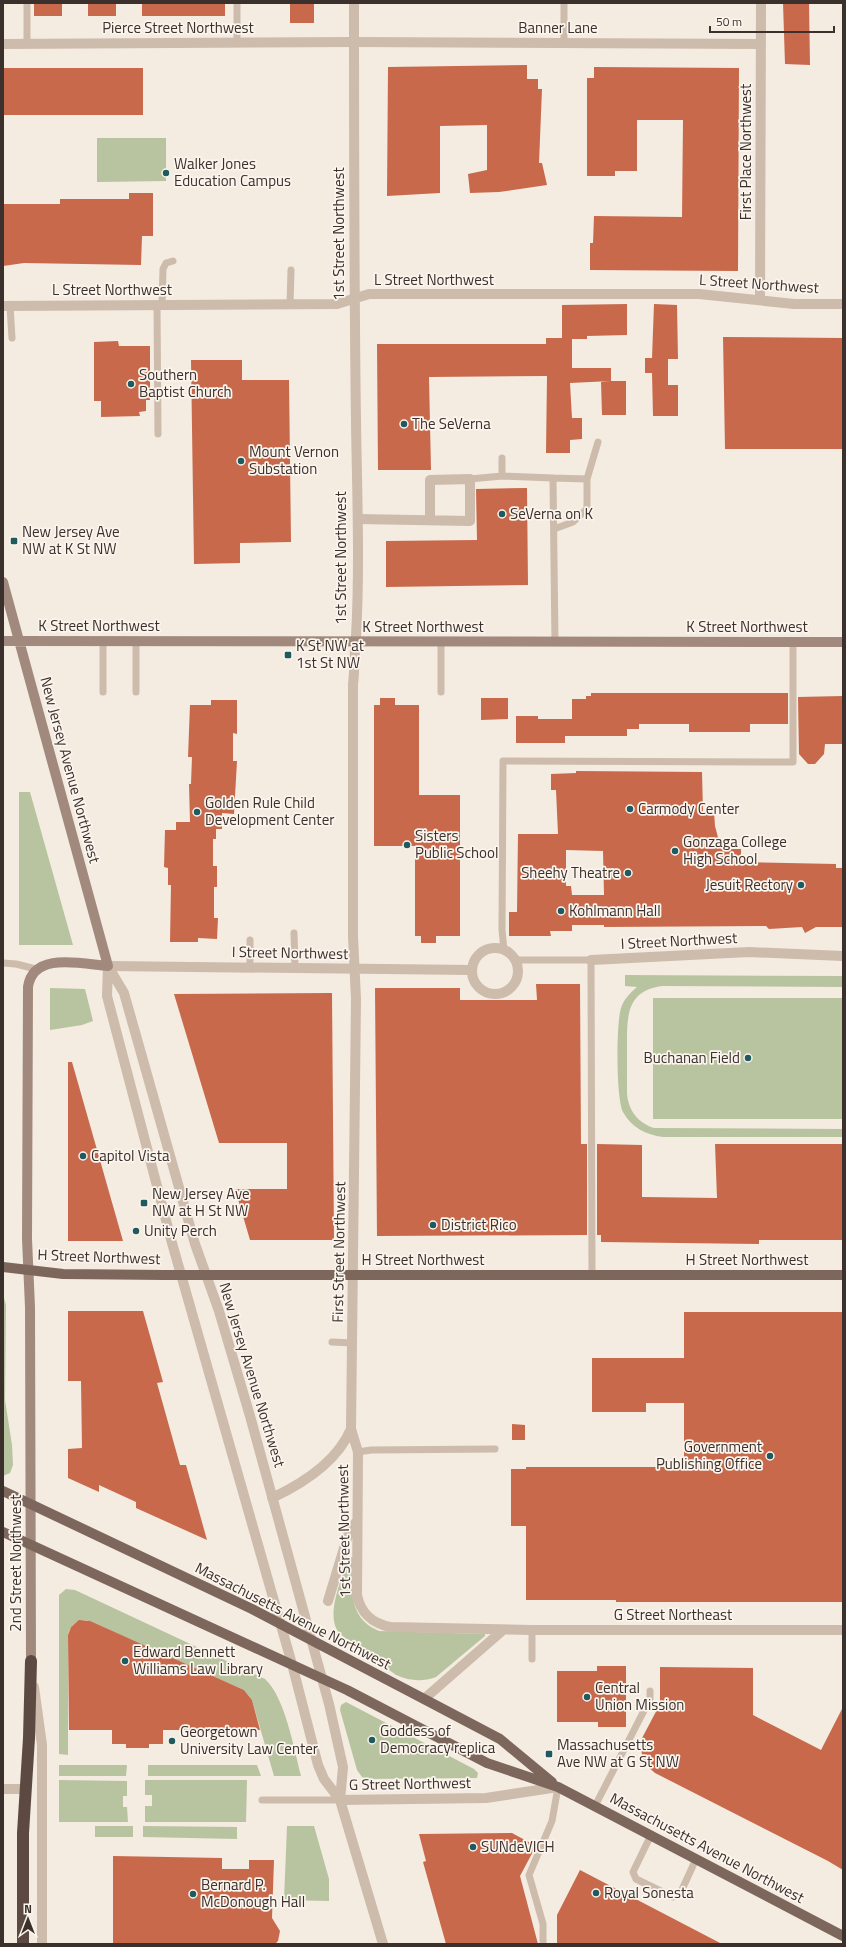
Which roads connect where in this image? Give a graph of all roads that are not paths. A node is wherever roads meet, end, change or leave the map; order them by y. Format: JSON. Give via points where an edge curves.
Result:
{"nodes":[{"id":1,"x":27,"y":3,"type":"edge"},
{"id":2,"x":237,"y":3,"type":"edge"},
{"id":3,"x":354,"y":3,"type":"edge"},
{"id":4,"x":564,"y":3,"type":"edge"},
{"id":5,"x":761,"y":3,"type":"edge"},
{"id":6,"x":354,"y":42,"type":"junction"},
{"id":7,"x":237,"y":43,"type":"junction"},
{"id":8,"x":564,"y":43,"type":"junction"},
{"id":9,"x":3,"y":44,"type":"edge"},
{"id":10,"x":26,"y":44,"type":"junction"},
{"id":11,"x":761,"y":44,"type":"junction"},
{"id":12,"x":173,"y":261,"type":"dead end"},
{"id":13,"x":290,"y":270,"type":"dead end"},
{"id":14,"x":354,"y":300,"type":"junction"},
{"id":15,"x":760,"y":300,"type":"junction"},
{"id":16,"x":290,"y":304,"type":"junction"},
{"id":17,"x":843,"y":304,"type":"edge"},
{"id":18,"x":160,"y":305,"type":"junction"},
{"id":19,"x":7,"y":306,"type":"edge"},
{"id":20,"x":12,"y":338,"type":"dead end"},
{"id":21,"x":158,"y":434,"type":"dead end"},
{"id":22,"x":598,"y":442,"type":"dead end"},
{"id":23,"x":502,"y":458,"type":"dead end"},
{"id":24,"x":502,"y":476,"type":"junction"},
{"id":25,"x":553,"y":478,"type":"junction"},
{"id":26,"x":470,"y":479,"type":"junction"},
{"id":27,"x":587,"y":479,"type":"junction"},
{"id":28,"x":358,"y":519,"type":"junction"},
{"id":29,"x":430,"y":519,"type":"junction"},
{"id":30,"x":554,"y":529,"type":"junction"},
{"id":31,"x":3,"y":582,"type":"edge"},
{"id":32,"x":3,"y":641,"type":"edge"},
{"id":33,"x":20,"y":641,"type":"junction"},
{"id":34,"x":103,"y":641,"type":"junction"},
{"id":35,"x":136,"y":641,"type":"junction"},
{"id":36,"x":355,"y":642,"type":"junction"},
{"id":37,"x":441,"y":642,"type":"junction"},
{"id":38,"x":554,"y":642,"type":"junction"},
{"id":39,"x":793,"y":642,"type":"junction"},
{"id":40,"x":843,"y":642,"type":"edge"},
{"id":41,"x":103,"y":692,"type":"dead end"},
{"id":42,"x":136,"y":692,"type":"dead end"},
{"id":43,"x":441,"y":692,"type":"dead end"},
{"id":44,"x":294,"y":934,"type":"dead end"},
{"id":45,"x":250,"y":940,"type":"dead end"},
{"id":46,"x":504,"y":950,"type":"junction"},
{"id":47,"x":843,"y":956,"type":"edge"},
{"id":48,"x":515,"y":960,"type":"junction"},
{"id":49,"x":591,"y":960,"type":"junction"},
{"id":50,"x":3,"y":963,"type":"edge"},
{"id":51,"x":108,"y":966,"type":"junction"},
{"id":52,"x":250,"y":968,"type":"junction"},
{"id":53,"x":295,"y":968,"type":"junction"},
{"id":54,"x":36,"y":969,"type":"junction"},
{"id":55,"x":354,"y":969,"type":"junction"},
{"id":56,"x":471,"y":970,"type":"junction"},
{"id":57,"x":3,"y":1267,"type":"edge"},
{"id":58,"x":28,"y":1270,"type":"junction"},
{"id":59,"x":181,"y":1275,"type":"junction"},
{"id":60,"x":206,"y":1275,"type":"junction"},
{"id":61,"x":354,"y":1275,"type":"junction"},
{"id":62,"x":592,"y":1275,"type":"junction"},
{"id":63,"x":843,"y":1275,"type":"edge"},
{"id":64,"x":332,"y":1342,"type":"dead end"},
{"id":65,"x":353,"y":1343,"type":"junction"},
{"id":66,"x":351,"y":1429,"type":"junction"},
{"id":67,"x":494,"y":1449,"type":"dead end"},
{"id":68,"x":358,"y":1452,"type":"junction"},
{"id":69,"x":3,"y":1491,"type":"edge"},
{"id":70,"x":272,"y":1498,"type":"junction"},
{"id":71,"x":31,"y":1503,"type":"junction"},
{"id":72,"x":356,"y":1522,"type":"junction"},
{"id":73,"x":3,"y":1532,"type":"edge"},
{"id":74,"x":30,"y":1544,"type":"junction"},
{"id":75,"x":328,"y":1601,"type":"dead end"},
{"id":76,"x":280,"y":1623,"type":"junction"},
{"id":77,"x":503,"y":1630,"type":"junction"},
{"id":78,"x":532,"y":1630,"type":"junction"},
{"id":79,"x":843,"y":1630,"type":"edge"},
{"id":80,"x":312,"y":1640,"type":"junction"},
{"id":81,"x":532,"y":1660,"type":"dead end"},
{"id":82,"x":31,"y":1661,"type":"junction"},
{"id":83,"x":292,"y":1664,"type":"junction"},
{"id":84,"x":322,"y":1678,"type":"junction"},
{"id":85,"x":650,"y":1691,"type":"dead end"},
{"id":86,"x":424,"y":1699,"type":"junction"},
{"id":87,"x":558,"y":1787,"type":"junction"},
{"id":88,"x":3,"y":1789,"type":"edge"},
{"id":89,"x":26,"y":1789,"type":"junction"},
{"id":90,"x":262,"y":1800,"type":"dead end"},
{"id":91,"x":340,"y":1800,"type":"junction"},
{"id":92,"x":595,"y":1806,"type":"junction"},
{"id":93,"x":651,"y":1835,"type":"junction"},
{"id":94,"x":696,"y":1859,"type":"junction"},
{"id":95,"x":843,"y":1936,"type":"edge"},
{"id":96,"x":23,"y":1944,"type":"edge"},
{"id":97,"x":42,"y":1944,"type":"edge"},
{"id":98,"x":383,"y":1944,"type":"edge"},
{"id":99,"x":543,"y":1944,"type":"edge"}],
"edges":[{"from":1,"to":10,"type":"lane"},
{"from":2,"to":7,"type":"lane"},
{"from":3,"to":6,"type":"street","name":"1st Street Northwest"},
{"from":4,"to":8,"type":"lane"},
{"from":5,"to":11,"type":"street","name":"First Place Northwest"},
{"from":6,"to":7,"type":"street","name":"Pierce Street Northwest"},
{"from":6,"to":8,"type":"street","name":"Banner Lane"},
{"from":6,"to":14,"type":"street","name":"1st Street Northwest"},
{"from":7,"to":10,"type":"street","name":"Pierce Street Northwest"},
{"from":8,"to":11,"type":"street","name":"Banner Lane"},
{"from":9,"to":10,"type":"street","name":"Pierce Street Northwest"},
{"from":11,"to":15,"type":"street","name":"First Place Northwest"},
{"from":12,"to":18,"type":"lane","via":[[166,263],[163,269]]},
{"from":13,"to":16,"type":"lane"},
{"from":14,"to":15,"type":"street","name":"L Street Northwest","via":[[369,294],[699,294]]},
{"from":14,"to":16,"type":"street","name":"L Street Northwest","via":[[337,304]]},
{"from":14,"to":28,"type":"street","name":"1st Street Northwest"},
{"from":15,"to":17,"type":"street","name":"L Street Northwest","via":[[794,304]]},
{"from":16,"to":18,"type":"street","name":"L Street Northwest"},
{"from":18,"to":19,"type":"street","name":"L Street Northwest"},
{"from":18,"to":21,"type":"lane"},
{"from":19,"to":20,"type":"lane"},
{"from":22,"to":27,"type":"lane"},
{"from":23,"to":24,"type":"lane"},
{"from":24,"to":25,"type":"lane"},
{"from":24,"to":26,"type":"lane"},
{"from":25,"to":27,"type":"lane"},
{"from":25,"to":30,"type":"lane"},
{"from":26,"to":29,"type":"street","via":[[430,480]]},
{"from":26,"to":29,"type":"street","via":[[470,520]]},
{"from":27,"to":30,"type":"lane","via":[[586,509],[573,522]]},
{"from":28,"to":29,"type":"street"},
{"from":28,"to":36,"type":"street","name":"1st Street Northwest"},
{"from":30,"to":38,"type":"lane"},
{"from":31,"to":33,"type":"main road","name":"New Jersey Avenue Northwest"},
{"from":32,"to":33,"type":"main road","name":"K Street Northwest"},
{"from":33,"to":34,"type":"main road","name":"K Street Northwest"},
{"from":33,"to":51,"type":"main road","name":"New Jersey Avenue Northwest"},
{"from":34,"to":35,"type":"main road","name":"K Street Northwest"},
{"from":34,"to":41,"type":"lane"},
{"from":35,"to":36,"type":"main road","name":"K Street Northwest"},
{"from":35,"to":42,"type":"lane"},
{"from":36,"to":37,"type":"main road","name":"K Street Northwest"},
{"from":36,"to":55,"type":"street","name":"1st Street Northwest"},
{"from":37,"to":38,"type":"main road","name":"K Street Northwest"},
{"from":37,"to":43,"type":"lane"},
{"from":38,"to":39,"type":"main road","name":"K Street Northwest"},
{"from":39,"to":40,"type":"main road","name":"K Street Northwest"},
{"from":39,"to":46,"type":"lane","via":[[793,762],[503,761]]},
{"from":44,"to":53,"type":"lane"},
{"from":45,"to":52,"type":"lane"},
{"from":46,"to":48,"type":"street"},
{"from":46,"to":56,"type":"street","via":[[497,948],[482,951],[473,962]]},
{"from":47,"to":49,"type":"street","name":"I Street Northwest","via":[[749,952]]},
{"from":48,"to":49,"type":"lane","name":"I Street Northwest"},
{"from":48,"to":56,"type":"street","via":[[518,968],[515,983],[503,993],[496,995],[475,985]]},
{"from":49,"to":62,"type":"lane"},
{"from":50,"to":54,"type":"lane"},
{"from":51,"to":52,"type":"street","name":"I Street Northwest"},
{"from":51,"to":54,"type":"main road","via":[[50,963]]},
{"from":51,"to":59,"type":"street","name":"New Jersey Avenue Northwest","via":[[106,996]]},
{"from":51,"to":60,"type":"street","name":"New Jersey Avenue Northwest","via":[[124,993]]},
{"from":52,"to":53,"type":"street","name":"I Street Northwest"},
{"from":53,"to":55,"type":"street","name":"I Street Northwest"},
{"from":54,"to":58,"type":"main road","name":"2nd Street Northwest","via":[[28,982],[27,993]]},
{"from":55,"to":56,"type":"street","name":"I Street Northwest"},
{"from":55,"to":61,"type":"street","name":"First Street Northwest"},
{"from":57,"to":58,"type":"main road","name":"H Street Northwest"},
{"from":58,"to":59,"type":"main road","name":"H Street Northwest","via":[[63,1274]]},
{"from":58,"to":71,"type":"main road","name":"2nd Street Northwest"},
{"from":59,"to":60,"type":"main road","name":"H Street Northwest"},
{"from":59,"to":76,"type":"street","name":"New Jersey Avenue Northwest"},
{"from":60,"to":61,"type":"main road","name":"H Street Northwest"},
{"from":60,"to":70,"type":"street","name":"New Jersey Avenue Northwest","via":[[219,1311]]},
{"from":61,"to":62,"type":"main road","name":"H Street Northwest"},
{"from":61,"to":65,"type":"street","name":"First Street Northwest"},
{"from":62,"to":63,"type":"main road","name":"H Street Northwest"},
{"from":64,"to":65,"type":"lane"},
{"from":65,"to":66,"type":"street","name":"First Street Northwest"},
{"from":66,"to":68,"type":"street","name":"1st Street Northwest"},
{"from":66,"to":70,"type":"street","name":"First Street Northwest","via":[[342,1447],[326,1464],[293,1488]]},
{"from":67,"to":68,"type":"lane"},
{"from":68,"to":72,"type":"street","name":"1st Street Northwest"},
{"from":69,"to":71,"type":"main road","name":"Massachusetts Avenue Northwest"},
{"from":70,"to":80,"type":"street","name":"New Jersey Avenue Northwest"},
{"from":71,"to":74,"type":"main road","name":"2nd Street Northwest"},
{"from":71,"to":76,"type":"main road","name":"Massachusetts Avenue Northwest"},
{"from":72,"to":75,"type":"street","via":[[348,1535]]},
{"from":72,"to":77,"type":"street","name":"1st Street Northwest","via":[[358,1599],[367,1616],[390,1627]]},
{"from":73,"to":74,"type":"main road","name":"Massachusetts Avenue Northwest"},
{"from":74,"to":82,"type":"main road","name":"2nd Street Northwest"},
{"from":74,"to":83,"type":"main road","name":"Massachusetts Avenue Northwest"},
{"from":76,"to":80,"type":"main road","name":"Massachusetts Avenue Northwest"},
{"from":76,"to":83,"type":"street","name":"New Jersey Avenue Northwest"},
{"from":77,"to":78,"type":"street","name":"G Street Northeast"},
{"from":77,"to":86,"type":"street"},
{"from":78,"to":79,"type":"street","name":"G Street Northeast"},
{"from":78,"to":81,"type":"lane"},
{"from":80,"to":84,"type":"street","name":"New Jersey Avenue Northwest"},
{"from":80,"to":86,"type":"main road","name":"Massachusetts Avenue Northwest"},
{"from":82,"to":89,"type":"highway"},
{"from":82,"to":97,"type":"street","name":"2nd Street Northwest","via":[[42,1745]]},
{"from":83,"to":84,"type":"main road","name":"Massachusetts Avenue Northwest"},
{"from":83,"to":91,"type":"street","name":"New Jersey Avenue Northwest","via":[[318,1765],[324,1779]]},
{"from":84,"to":87,"type":"main road","name":"Massachusetts Avenue Northwest","via":[[487,1763]]},
{"from":84,"to":91,"type":"street","name":"New Jersey Avenue Northwest","via":[[343,1767]]},
{"from":85,"to":92,"type":"lane","via":[[650,1699]]},
{"from":86,"to":87,"type":"main road","name":"Massachusetts Avenue Northwest","via":[[500,1739]]},
{"from":87,"to":91,"type":"street","name":"G Street Northwest","via":[[486,1798]]},
{"from":87,"to":92,"type":"main road","name":"Massachusetts Avenue Northwest"},
{"from":87,"to":99,"type":"lane","via":[[552,1821],[529,1875],[543,1924]]},
{"from":88,"to":89,"type":"street"},
{"from":89,"to":96,"type":"highway","via":[[23,1832]]},
{"from":90,"to":91,"type":"lane","name":"G Street Northwest"},
{"from":91,"to":98,"type":"street","name":"New Jersey Avenue Northwest"},
{"from":92,"to":93,"type":"main road","name":"Massachusetts Avenue Northwest"},
{"from":93,"to":94,"type":"main road","name":"Massachusetts Avenue Northwest"},
{"from":93,"to":94,"type":"lane","via":[[633,1872],[636,1879],[673,1897],[680,1894]]},
{"from":94,"to":95,"type":"main road","name":"Massachusetts Avenue Northwest"}]}
